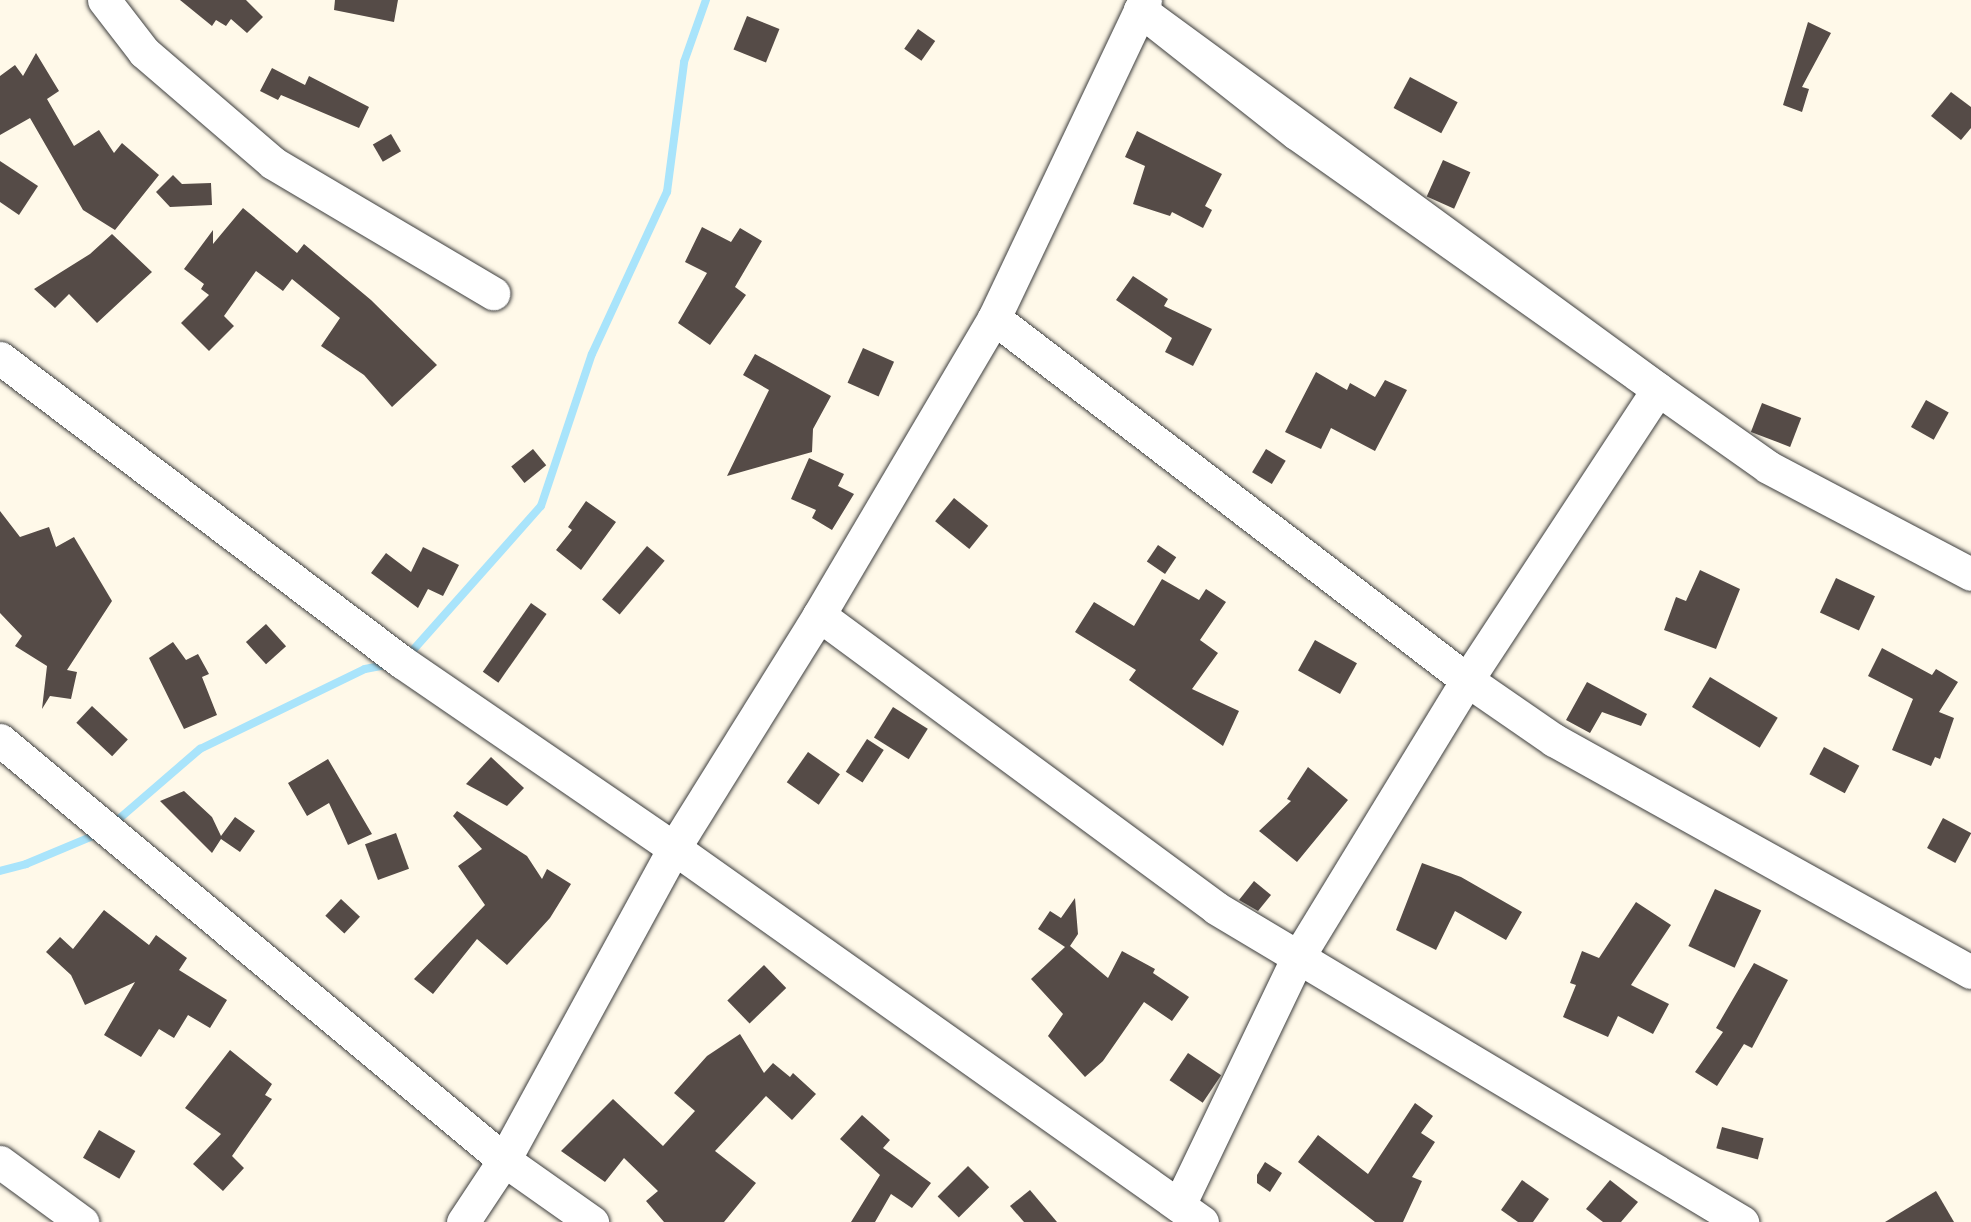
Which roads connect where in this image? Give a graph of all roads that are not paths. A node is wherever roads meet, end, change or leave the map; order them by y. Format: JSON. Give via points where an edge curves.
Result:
{"nodes":[{"id":1,"x":104,"y":0,"type":"edge"},
{"id":2,"x":1142,"y":5,"type":"edge"},
{"id":3,"x":493,"y":293,"type":"dead end"},
{"id":4,"x":994,"y":318,"type":"junction"},
{"id":5,"x":0,"y":358,"type":"edge"},
{"id":6,"x":1658,"y":389,"type":"junction"},
{"id":7,"x":1971,"y":574,"type":"edge"},
{"id":8,"x":819,"y":615,"type":"junction"},
{"id":9,"x":1467,"y":680,"type":"junction"},
{"id":10,"x":0,"y":740,"type":"edge"},
{"id":11,"x":674,"y":848,"type":"junction"},
{"id":12,"x":1298,"y":957,"type":"junction"},
{"id":13,"x":1971,"y":972,"type":"edge"},
{"id":14,"x":504,"y":1160,"type":"junction"},
{"id":15,"x":0,"y":1162,"type":"edge"},
{"id":16,"x":1191,"y":1213,"type":"edge"},
{"id":17,"x":82,"y":1222,"type":"edge"},
{"id":18,"x":463,"y":1222,"type":"edge"},
{"id":19,"x":592,"y":1222,"type":"edge"},
{"id":20,"x":1742,"y":1222,"type":"edge"}],
"edges":[{"from":1,"to":3,"type":"street","via":[[144,52],[273,163]]},
{"from":2,"to":4,"type":"street"},
{"from":2,"to":6,"type":"street","via":[[1296,133]]},
{"from":4,"to":8,"type":"street"},
{"from":4,"to":9,"type":"street"},
{"from":5,"to":11,"type":"street","via":[[303,591]]},
{"from":6,"to":7,"type":"street","via":[[1768,466]]},
{"from":6,"to":9,"type":"street"},
{"from":8,"to":11,"type":"street"},
{"from":8,"to":12,"type":"street","via":[[1216,908]]},
{"from":9,"to":12,"type":"street"},
{"from":9,"to":13,"type":"street","via":[[1554,740]]},
{"from":10,"to":14,"type":"street"},
{"from":11,"to":14,"type":"street"},
{"from":11,"to":16,"type":"street"},
{"from":12,"to":16,"type":"street"},
{"from":12,"to":20,"type":"street"},
{"from":14,"to":18,"type":"street"},
{"from":14,"to":19,"type":"street"},
{"from":15,"to":17,"type":"street"}]}
